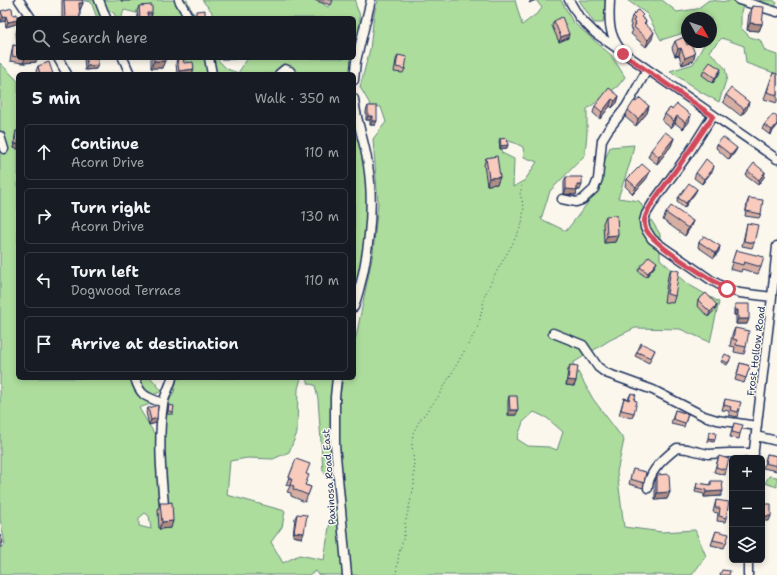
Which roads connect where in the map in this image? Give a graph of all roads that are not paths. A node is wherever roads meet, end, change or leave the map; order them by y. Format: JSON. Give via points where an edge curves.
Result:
{"nodes":[{"id":1,"x":19,"y":0,"type":"edge"},
{"id":2,"x":99,"y":0,"type":"edge"},
{"id":3,"x":179,"y":0,"type":"edge"},
{"id":4,"x":371,"y":0,"type":"edge"},
{"id":5,"x":569,"y":0,"type":"edge"},
{"id":6,"x":610,"y":0,"type":"edge"},
{"id":7,"x":739,"y":0,"type":"edge"},
{"id":8,"x":777,"y":12,"type":"edge"},
{"id":9,"x":30,"y":16,"type":"edge"},
{"id":10,"x":105,"y":16,"type":"edge"},
{"id":11,"x":188,"y":16,"type":"edge"},
{"id":12,"x":623,"y":54,"type":"junction"},
{"id":13,"x":59,"y":60,"type":"edge"},
{"id":14,"x":124,"y":60,"type":"edge"},
{"id":15,"x":209,"y":60,"type":"edge"},
{"id":16,"x":63,"y":70,"type":"edge"},
{"id":17,"x":648,"y":70,"type":"junction"},
{"id":18,"x":129,"y":72,"type":"edge"},
{"id":19,"x":212,"y":72,"type":"edge"},
{"id":20,"x":280,"y":72,"type":"edge"},
{"id":21,"x":291,"y":72,"type":"edge"},
{"id":22,"x":355,"y":72,"type":"edge"},
{"id":23,"x":356,"y":110,"type":"edge"},
{"id":24,"x":713,"y":116,"type":"junction"},
{"id":25,"x":0,"y":136,"type":"edge"},
{"id":26,"x":4,"y":149,"type":"dead end"},
{"id":27,"x":777,"y":159,"type":"edge"},
{"id":28,"x":562,"y":199,"type":"dead end"},
{"id":29,"x":777,"y":246,"type":"edge"},
{"id":30,"x":772,"y":297,"type":"junction"},
{"id":31,"x":356,"y":301,"type":"edge"},
{"id":32,"x":553,"y":333,"type":"dead end"},
{"id":33,"x":136,"y":380,"type":"edge"},
{"id":34,"x":171,"y":380,"type":"edge"},
{"id":35,"x":337,"y":380,"type":"edge"},
{"id":36,"x":163,"y":403,"type":"junction"},
{"id":37,"x":757,"y":426,"type":"junction"},
{"id":38,"x":756,"y":436,"type":"junction"},
{"id":39,"x":777,"y":441,"type":"edge"},
{"id":40,"x":745,"y":455,"type":"edge"},
{"id":41,"x":753,"y":455,"type":"edge"},
{"id":42,"x":648,"y":488,"type":"dead end"},
{"id":43,"x":164,"y":504,"type":"edge"},
{"id":44,"x":748,"y":563,"type":"edge"},
{"id":45,"x":347,"y":575,"type":"edge"},
{"id":46,"x":748,"y":575,"type":"edge"}],
"edges":[{"from":1,"to":9,"type":"street"},
{"from":2,"to":10,"type":"street"},
{"from":3,"to":11,"type":"street"},
{"from":4,"to":22,"type":"street"},
{"from":5,"to":12,"type":"street","via":[[579,17]]},
{"from":6,"to":12,"type":"street","via":[[609,23],[614,42]]},
{"from":7,"to":8,"type":"street"},
{"from":12,"to":17,"type":"street"},
{"from":13,"to":16,"type":"street"},
{"from":14,"to":18,"type":"street"},
{"from":15,"to":19,"type":"street"},
{"from":17,"to":24,"type":"street"},
{"from":17,"to":28,"type":"street","via":[[602,140],[598,179],[594,189],[576,202]]},
{"from":20,"to":21,"type":"street","via":[[285,69]]},
{"from":23,"to":31,"type":"street","via":[[368,164],[370,193],[367,250]]},
{"from":24,"to":27,"type":"street"},
{"from":24,"to":30,"type":"street","via":[[646,214],[645,228],[652,239],[727,289]]},
{"from":25,"to":26,"type":"street"},
{"from":29,"to":30,"type":"street","name":"Frost Hollow Road"},
{"from":30,"to":37,"type":"street","name":"Frost Hollow Road"},
{"from":32,"to":37,"type":"street","via":[[583,345],[598,367],[606,373],[653,390],[704,416]]},
{"from":33,"to":36,"type":"street","via":[[138,389],[145,397]]},
{"from":34,"to":36,"type":"street"},
{"from":35,"to":45,"type":"street","name":"Paxinosa Road East","via":[[335,445]]},
{"from":36,"to":43,"type":"street","via":[[161,461]]},
{"from":37,"to":38,"type":"street","name":"Frost Hollow Road"},
{"from":38,"to":39,"type":"street"},
{"from":38,"to":41,"type":"street","name":"Frost Hollow Road"},
{"from":40,"to":42,"type":"street","via":[[708,454],[677,448],[653,472]]},
{"from":44,"to":46,"type":"street"}]}
